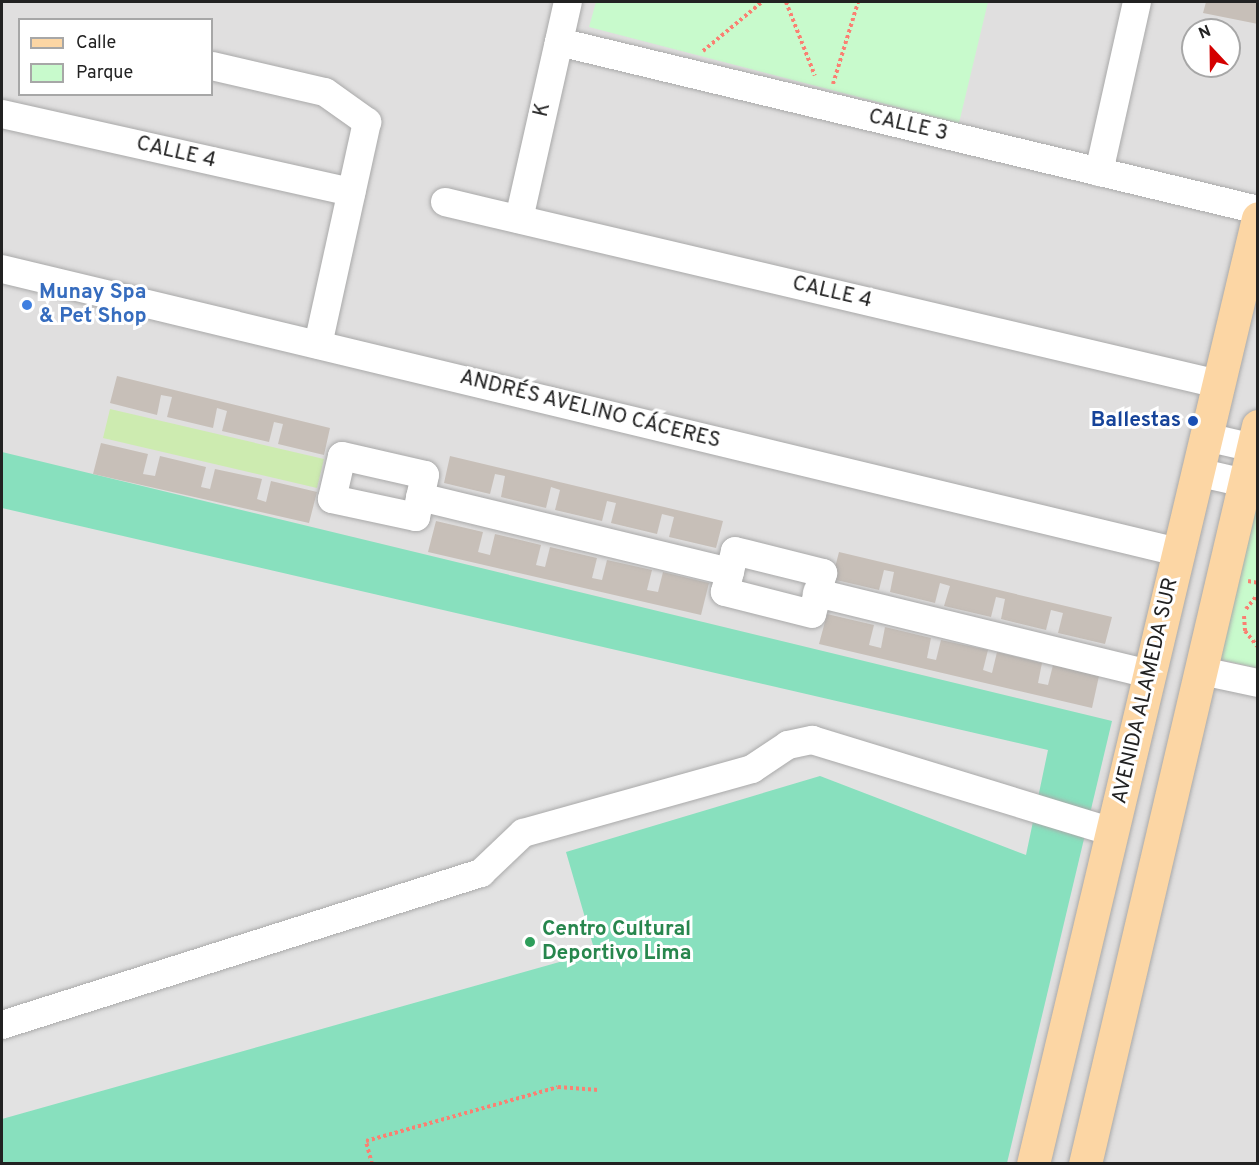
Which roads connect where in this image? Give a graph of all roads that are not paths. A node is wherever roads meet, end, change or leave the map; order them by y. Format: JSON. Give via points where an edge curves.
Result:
{"nodes":[{"id":1,"x":568,"y":2,"type":"edge"},
{"id":2,"x":1137,"y":2,"type":"edge"},
{"id":3,"x":559,"y":42,"type":"junction"},
{"id":4,"x":213,"y":66,"type":"edge"},
{"id":5,"x":2,"y":114,"type":"edge"},
{"id":6,"x":1100,"y":172,"type":"junction"},
{"id":7,"x":351,"y":192,"type":"junction"},
{"id":8,"x":445,"y":202,"type":"dead end"},
{"id":9,"x":1257,"y":210,"type":"edge"},
{"id":10,"x":1257,"y":218,"type":"edge"},
{"id":11,"x":519,"y":219,"type":"junction"},
{"id":12,"x":2,"y":269,"type":"edge"},
{"id":13,"x":318,"y":345,"type":"junction"},
{"id":14,"x":1218,"y":384,"type":"junction"},
{"id":15,"x":1206,"y":436,"type":"junction"},
{"id":16,"x":1256,"y":441,"type":"edge"},
{"id":17,"x":1197,"y":472,"type":"junction"},
{"id":18,"x":1251,"y":484,"type":"edge"},
{"id":19,"x":420,"y":497,"type":"dead end"},
{"id":20,"x":1178,"y":552,"type":"junction"},
{"id":21,"x":730,"y":572,"type":"junction"},
{"id":22,"x":817,"y":593,"type":"junction"},
{"id":23,"x":1202,"y":671,"type":"junction"},
{"id":24,"x":1150,"y":674,"type":"junction"},
{"id":25,"x":1257,"y":683,"type":"edge"},
{"id":26,"x":1112,"y":832,"type":"junction"},
{"id":27,"x":2,"y":1024,"type":"edge"},
{"id":28,"x":1034,"y":1164,"type":"edge"},
{"id":29,"x":1084,"y":1164,"type":"edge"}],
"edges":[{"from":1,"to":3,"type":"street","name":"K"},
{"from":2,"to":6,"type":"street"},
{"from":3,"to":6,"type":"street","name":"CALLE 3"},
{"from":3,"to":11,"type":"street","name":"K"},
{"from":4,"to":7,"type":"street","via":[[325,92],[367,122]]},
{"from":5,"to":7,"type":"street","name":"CALLE 4"},
{"from":6,"to":9,"type":"street","name":"CALLE 3"},
{"from":7,"to":13,"type":"street"},
{"from":8,"to":11,"type":"street","name":"CALLE 4"},
{"from":10,"to":14,"type":"main road","name":"AVENIDA ALAMEDA SUR"},
{"from":11,"to":14,"type":"street","name":"CALLE 4"},
{"from":12,"to":13,"type":"street","name":"ANDRÉS AVELINO CÁCERES"},
{"from":13,"to":20,"type":"street","name":"ANDRÉS AVELINO CÁCERES"},
{"from":14,"to":15,"type":"main road","name":"AVENIDA ALAMEDA SUR"},
{"from":15,"to":16,"type":"street"},
{"from":15,"to":17,"type":"main road","name":"AVENIDA ALAMEDA SUR"},
{"from":16,"to":18,"type":"main road"},
{"from":17,"to":18,"type":"street"},
{"from":17,"to":20,"type":"main road","name":"AVENIDA ALAMEDA SUR"},
{"from":18,"to":23,"type":"main road"},
{"from":19,"to":21,"type":"street"},
{"from":20,"to":24,"type":"main road","name":"AVENIDA ALAMEDA SUR"},
{"from":21,"to":22,"type":"street","via":[[725,592],[812,614]]},
{"from":21,"to":22,"type":"street","via":[[735,551],[823,573]]},
{"from":22,"to":24,"type":"street"},
{"from":23,"to":25,"type":"street"},
{"from":23,"to":29,"type":"main road"},
{"from":24,"to":26,"type":"main road","name":"AVENIDA ALAMEDA SUR"},
{"from":26,"to":27,"type":"street","via":[[812,740],[788,745],[752,769],[523,833],[481,873]]},
{"from":26,"to":28,"type":"main road","name":"AVENIDA ALAMEDA SUR"}]}
